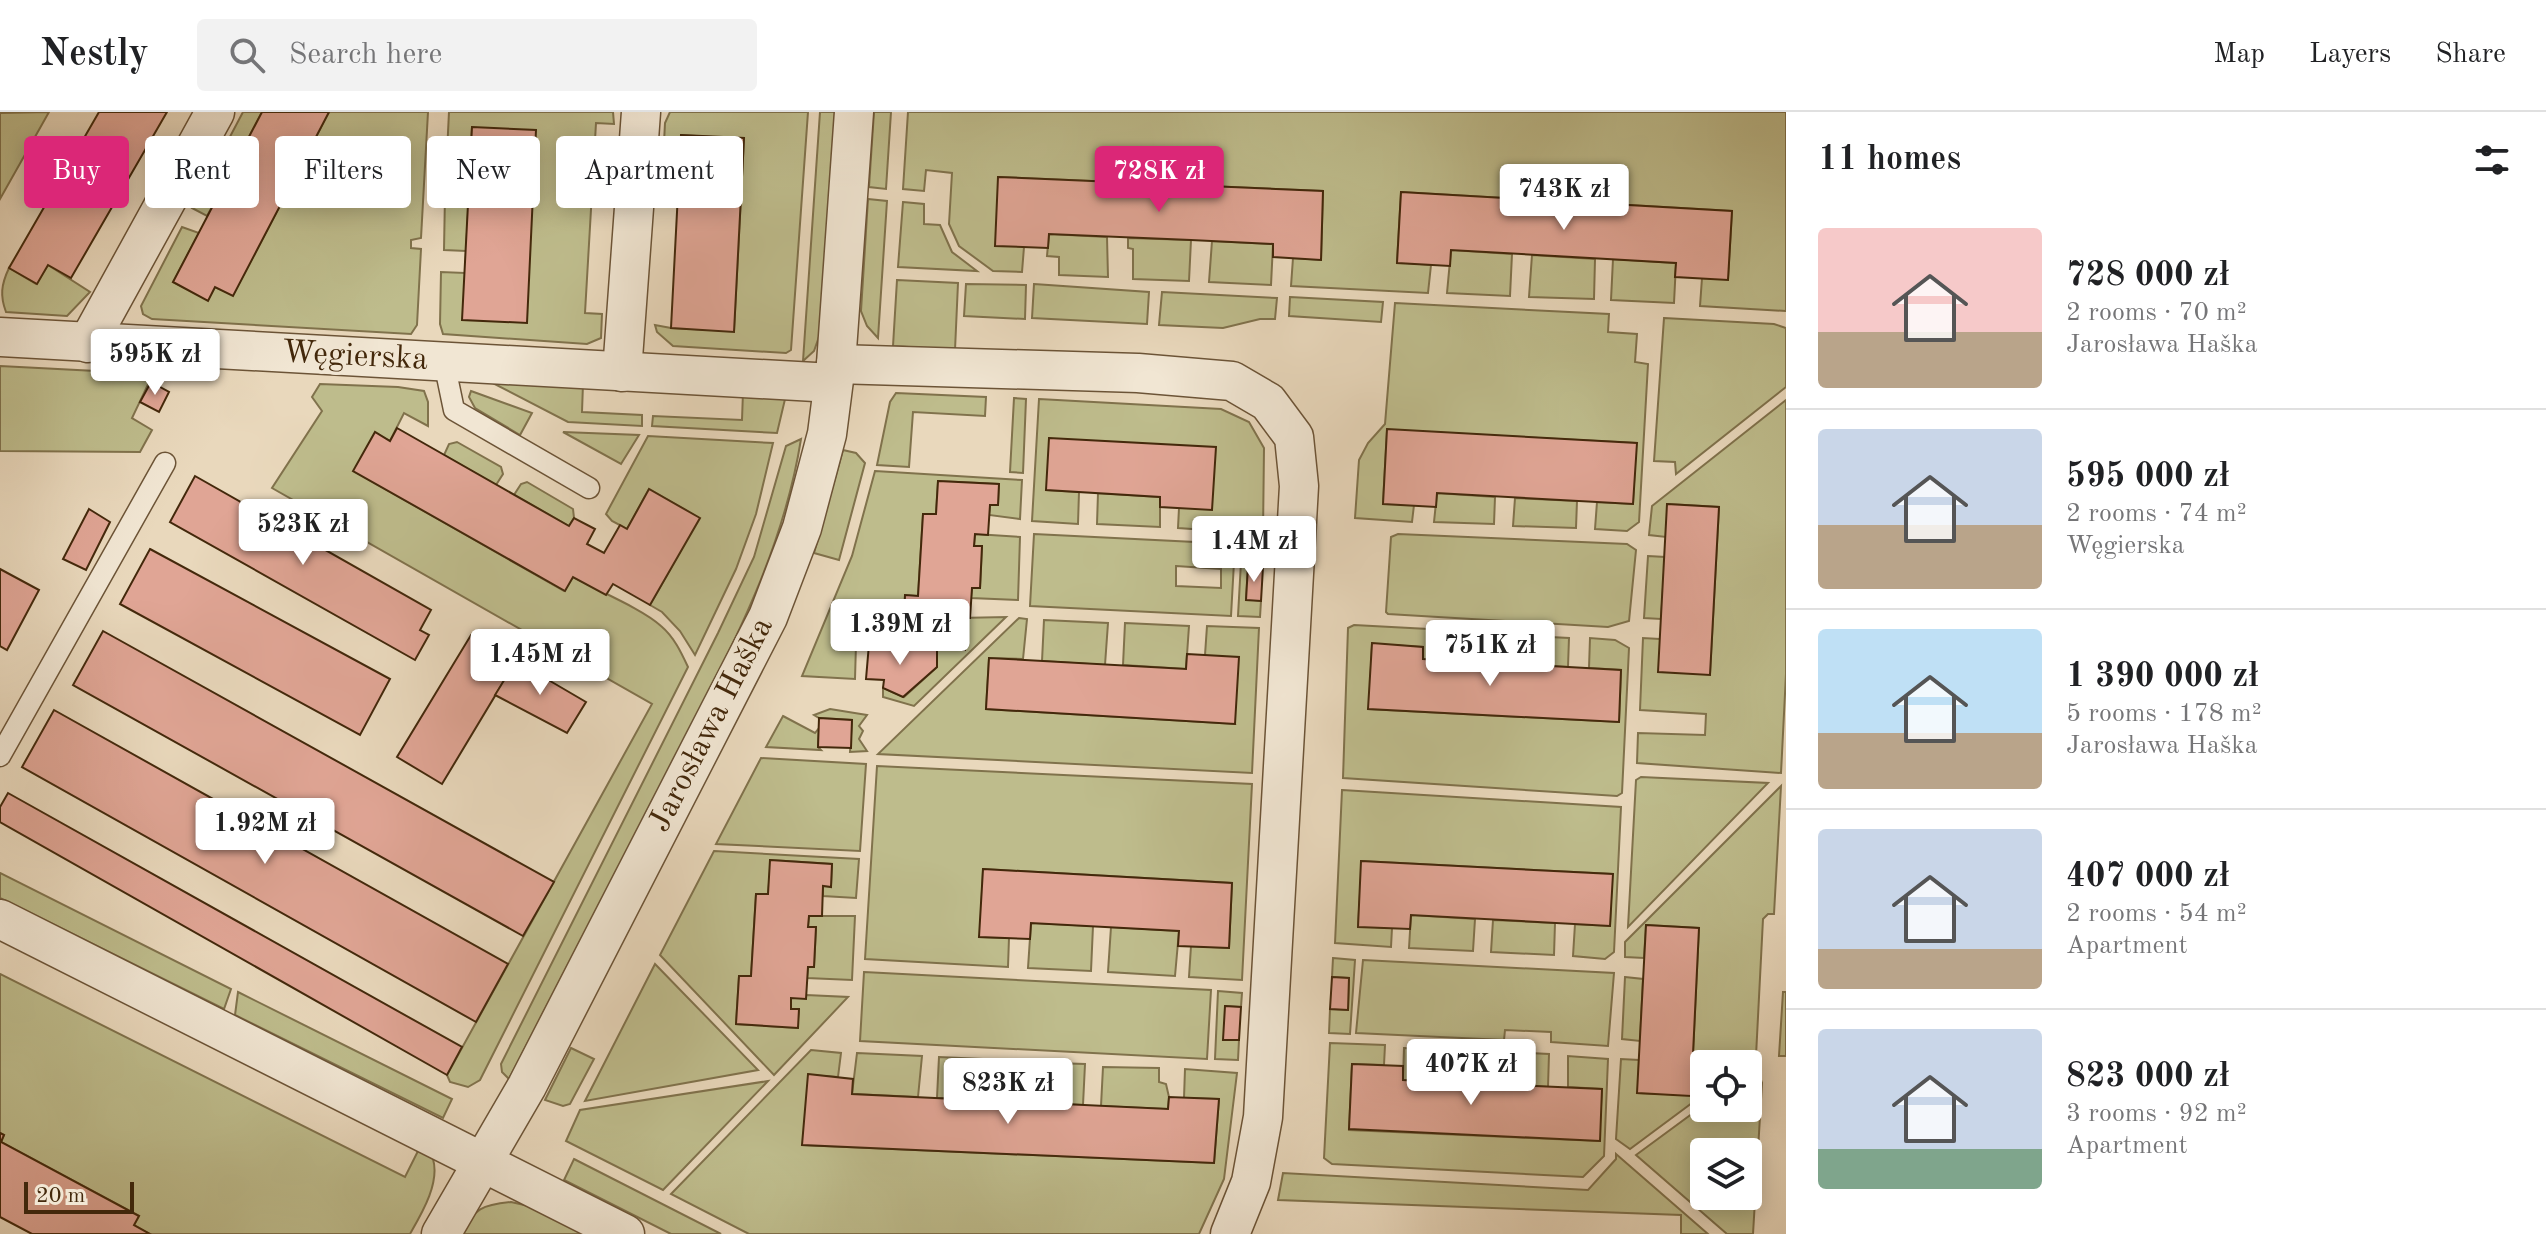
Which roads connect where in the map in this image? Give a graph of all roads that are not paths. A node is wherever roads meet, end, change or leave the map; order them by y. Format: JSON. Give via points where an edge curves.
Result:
{"nodes":[{"id":1,"x":215,"y":112,"type":"edge"},
{"id":2,"x":641,"y":112,"type":"edge"},
{"id":3,"x":854,"y":112,"type":"edge"},
{"id":4,"x":0,"y":337,"type":"edge"},
{"id":5,"x":88,"y":343,"type":"junction"},
{"id":6,"x":444,"y":362,"type":"junction"},
{"id":7,"x":622,"y":372,"type":"junction"},
{"id":8,"x":834,"y":374,"type":"junction"},
{"id":9,"x":165,"y":463,"type":"dead end"},
{"id":10,"x":589,"y":488,"type":"dead end"},
{"id":11,"x":0,"y":756,"type":"edge"},
{"id":12,"x":0,"y":919,"type":"edge"},
{"id":13,"x":483,"y":1161,"type":"junction"},
{"id":14,"x":441,"y":1234,"type":"edge"},
{"id":15,"x":625,"y":1234,"type":"edge"},
{"id":16,"x":1230,"y":1234,"type":"edge"}],
"edges":[{"from":1,"to":5,"type":"street"},
{"from":2,"to":7,"type":"street"},
{"from":3,"to":8,"type":"street","name":"Jarosława Haška"},
{"from":4,"to":5,"type":"street","name":"Węgierska"},
{"from":5,"to":6,"type":"street","name":"Węgierska"},
{"from":6,"to":7,"type":"street","name":"Węgierska"},
{"from":6,"to":10,"type":"lane","via":[[454,410]]},
{"from":7,"to":8,"type":"street","name":"Węgierska"},
{"from":8,"to":13,"type":"street","name":"Jarosława Haška","via":[[827,434],[802,528],[768,617],[527,1086]]},
{"from":8,"to":16,"type":"street","name":"Węgierska","via":[[1138,373],[1232,381],[1268,402],[1294,437],[1299,486],[1263,1117],[1251,1182]]},
{"from":9,"to":11,"type":"lane"},
{"from":12,"to":13,"type":"street"},
{"from":13,"to":14,"type":"street","name":"Jarosława Haška"},
{"from":13,"to":15,"type":"street"}]}
